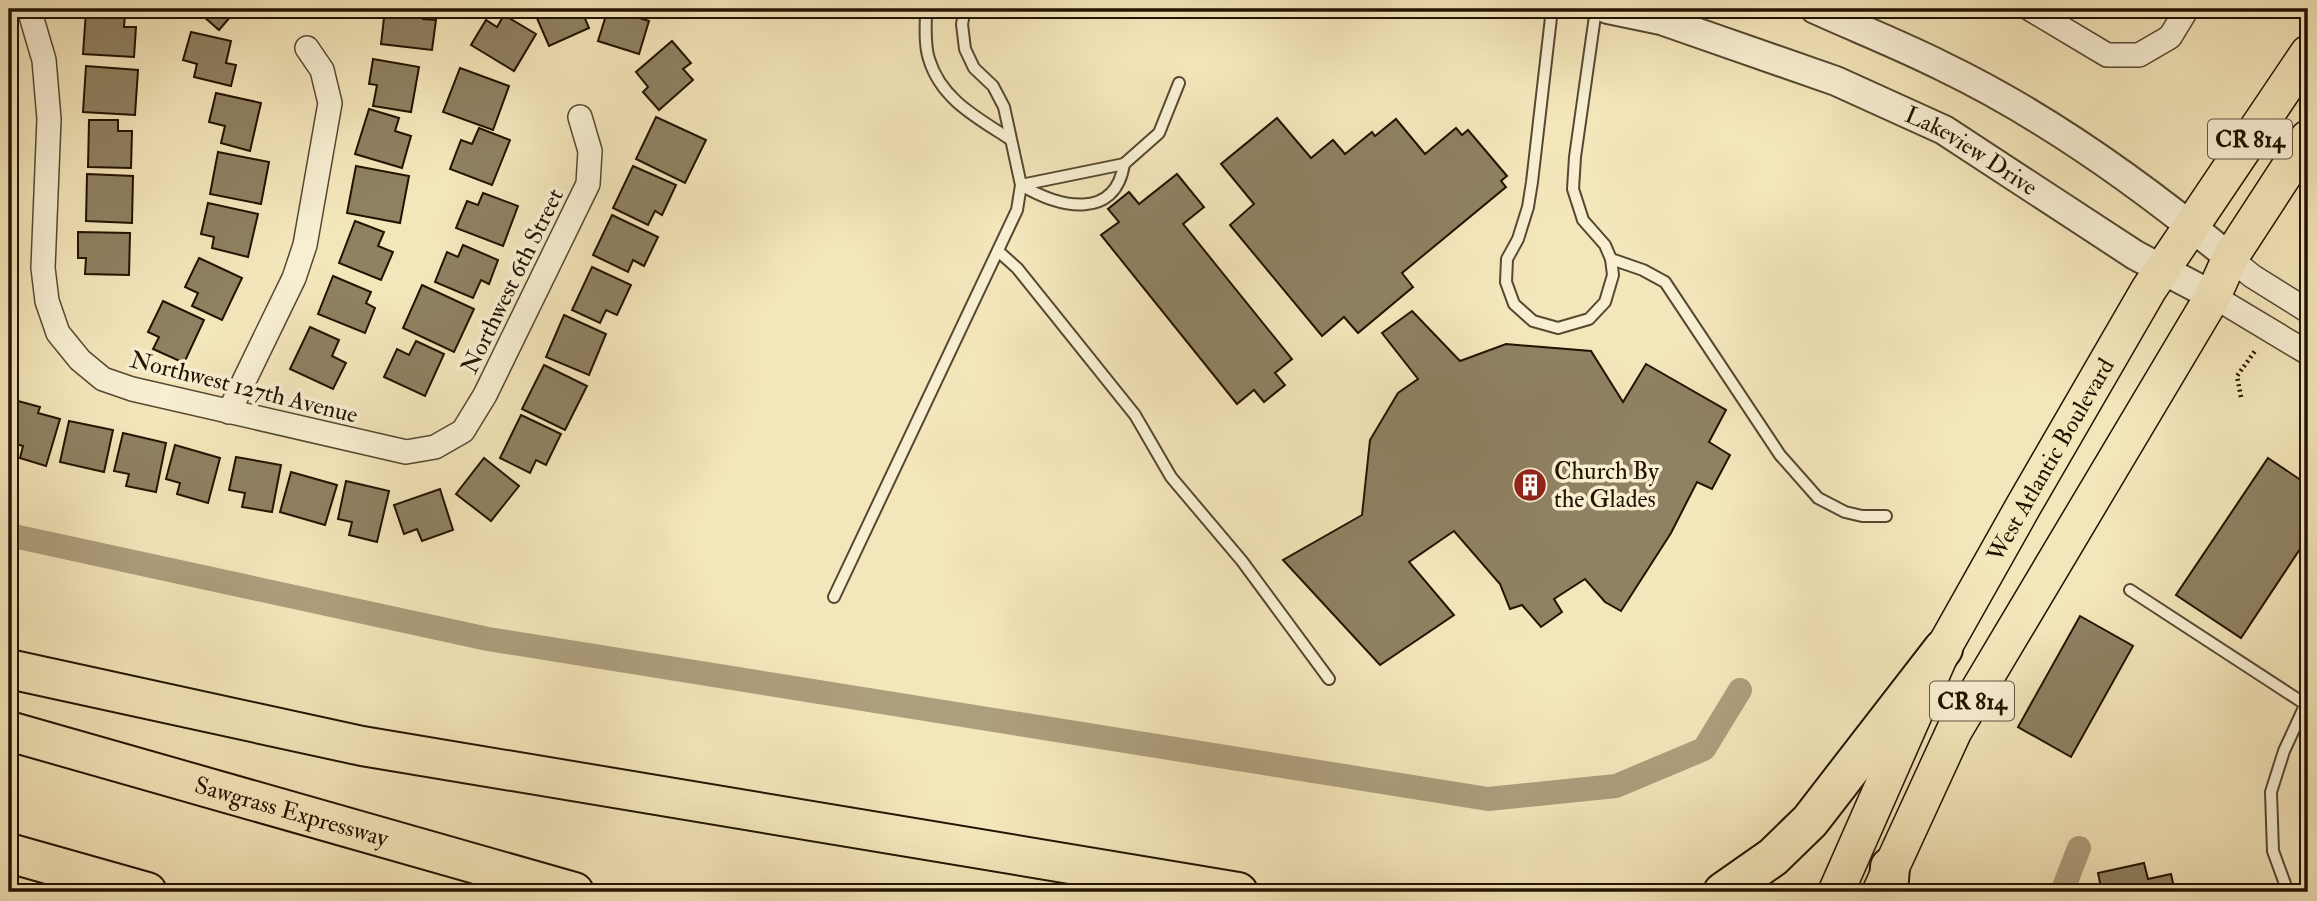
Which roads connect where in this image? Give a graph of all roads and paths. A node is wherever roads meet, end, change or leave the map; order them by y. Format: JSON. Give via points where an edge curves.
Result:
{"nodes":[{"id":1,"x":30,"y":9,"type":"edge"},
{"id":2,"x":926,"y":9,"type":"edge"},
{"id":3,"x":965,"y":9,"type":"edge"},
{"id":4,"x":1552,"y":9,"type":"edge"},
{"id":5,"x":1596,"y":9,"type":"edge"},
{"id":6,"x":1608,"y":9,"type":"edge"},
{"id":7,"x":1815,"y":9,"type":"edge"},
{"id":8,"x":2030,"y":9,"type":"edge"},
{"id":9,"x":2187,"y":9,"type":"edge"},
{"id":10,"x":307,"y":48,"type":"dead end"},
{"id":11,"x":2308,"y":53,"type":"edge"},
{"id":12,"x":1180,"y":83,"type":"dead end"},
{"id":13,"x":580,"y":117,"type":"dead end"},
{"id":14,"x":2308,"y":138,"type":"edge"},
{"id":15,"x":1010,"y":139,"type":"junction"},
{"id":16,"x":1124,"y":164,"type":"junction"},
{"id":17,"x":1021,"y":185,"type":"junction"},
{"id":18,"x":2190,"y":225,"type":"junction"},
{"id":19,"x":998,"y":251,"type":"junction"},
{"id":20,"x":2230,"y":258,"type":"junction"},
{"id":21,"x":1611,"y":259,"type":"junction"},
{"id":22,"x":2163,"y":269,"type":"junction"},
{"id":23,"x":2213,"y":296,"type":"junction"},
{"id":24,"x":2308,"y":311,"type":"edge"},
{"id":25,"x":2255,"y":351,"type":"dead end"},
{"id":26,"x":2308,"y":353,"type":"edge"},
{"id":27,"x":2241,"y":397,"type":"dead end"},
{"id":28,"x":229,"y":412,"type":"junction"},
{"id":29,"x":435,"y":447,"type":"joint"},
{"id":30,"x":1886,"y":516,"type":"dead end"},
{"id":31,"x":2130,"y":590,"type":"dead end"},
{"id":32,"x":834,"y":597,"type":"dead end"},
{"id":33,"x":1943,"y":649,"type":"junction"},
{"id":34,"x":9,"y":669,"type":"edge"},
{"id":35,"x":1329,"y":679,"type":"dead end"},
{"id":36,"x":2307,"y":702,"type":"edge"},
{"id":37,"x":9,"y":731,"type":"edge"},
{"id":38,"x":9,"y":853,"type":"edge"},
{"id":39,"x":1886,"y":884,"type":"edge"},
{"id":40,"x":146,"y":892,"type":"edge"},
{"id":41,"x":574,"y":892,"type":"edge"},
{"id":42,"x":1238,"y":892,"type":"edge"},
{"id":43,"x":1723,"y":892,"type":"edge"},
{"id":44,"x":1836,"y":892,"type":"edge"},
{"id":45,"x":2288,"y":892,"type":"edge"}],
"edges":[{"from":1,"to":28,"type":"street","name":"Northwest 127th Avenue","via":[[44,60],[49,119],[43,268],[47,301],[58,333],[103,379]]},
{"from":2,"to":15,"type":"lane","via":[[928,57],[941,88]]},
{"from":3,"to":15,"type":"lane","via":[[965,49],[1004,107]]},
{"from":4,"to":21,"type":"lane","via":[[1528,207],[1507,260],[1506,282],[1514,304],[1532,321],[1558,328],[1589,319],[1605,302],[1613,275]]},
{"from":5,"to":21,"type":"lane","via":[[1573,189],[1583,220]]},
{"from":6,"to":22,"type":"street","name":"Lakeview Drive","via":[[1661,20],[1836,81],[1944,130]]},
{"from":7,"to":18,"type":"street","via":[[1942,66],[2020,108]]},
{"from":8,"to":9,"type":"street","via":[[2107,55],[2139,55],[2170,37]]},
{"from":10,"to":28,"type":"street","via":[[322,70],[330,103],[305,245],[294,278]]},
{"from":11,"to":18,"type":"main road","name":"West Atlantic Boulevard","number":"CR 814"},
{"from":12,"to":16,"type":"lane","via":[[1159,133]]},
{"from":13,"to":29,"type":"street","name":"Northwest 6th Street","via":[[590,151],[588,184],[485,395],[463,431]]},
{"from":14,"to":20,"type":"main road","number":"CR 814"},
{"from":15,"to":17,"type":"lane"},
{"from":16,"to":17,"type":"lane"},
{"from":16,"to":17,"type":"lane","via":[[1115,188],[1100,201],[1079,206],[1058,203]]},
{"from":17,"to":19,"type":"lane","via":[[1017,210]]},
{"from":18,"to":20,"type":"street"},
{"from":18,"to":22,"type":"main road","name":"West Atlantic Boulevard","number":"CR 814"},
{"from":19,"to":32,"type":"lane"},
{"from":19,"to":35,"type":"lane","via":[[1017,268],[1135,415],[1171,477],[1242,561]]},
{"from":20,"to":23,"type":"main road","number":"CR 814"},
{"from":20,"to":24,"type":"street"},
{"from":21,"to":30,"type":"lane","via":[[1665,282],[1780,455],[1818,498],[1845,512]]},
{"from":22,"to":23,"type":"street","name":"Lakeview Drive"},
{"from":22,"to":33,"type":"main road","name":"West Atlantic Boulevard","number":"CR 814"},
{"from":23,"to":26,"type":"street","name":"Lakeview Drive"},
{"from":23,"to":39,"type":"main road","number":"CR 814","via":[[1954,731]]},
{"from":25,"to":27,"type":"path","via":[[2237,376]]},
{"from":28,"to":29,"type":"street","name":"Northwest 127th Avenue","via":[[406,452]]},
{"from":31,"to":36,"type":"lane"},
{"from":33,"to":43,"type":"highway","via":[[1810,821],[1773,857]]},
{"from":33,"to":44,"type":"main road","name":"West Atlantic Boulevard","number":"CR 814"},
{"from":34,"to":42,"type":"highway","via":[[362,746]]},
{"from":36,"to":45,"type":"lane","via":[[2271,792],[2273,851]]},
{"from":37,"to":41,"type":"highway","name":"Sawgrass Expressway"},
{"from":38,"to":40,"type":"highway"}]}
